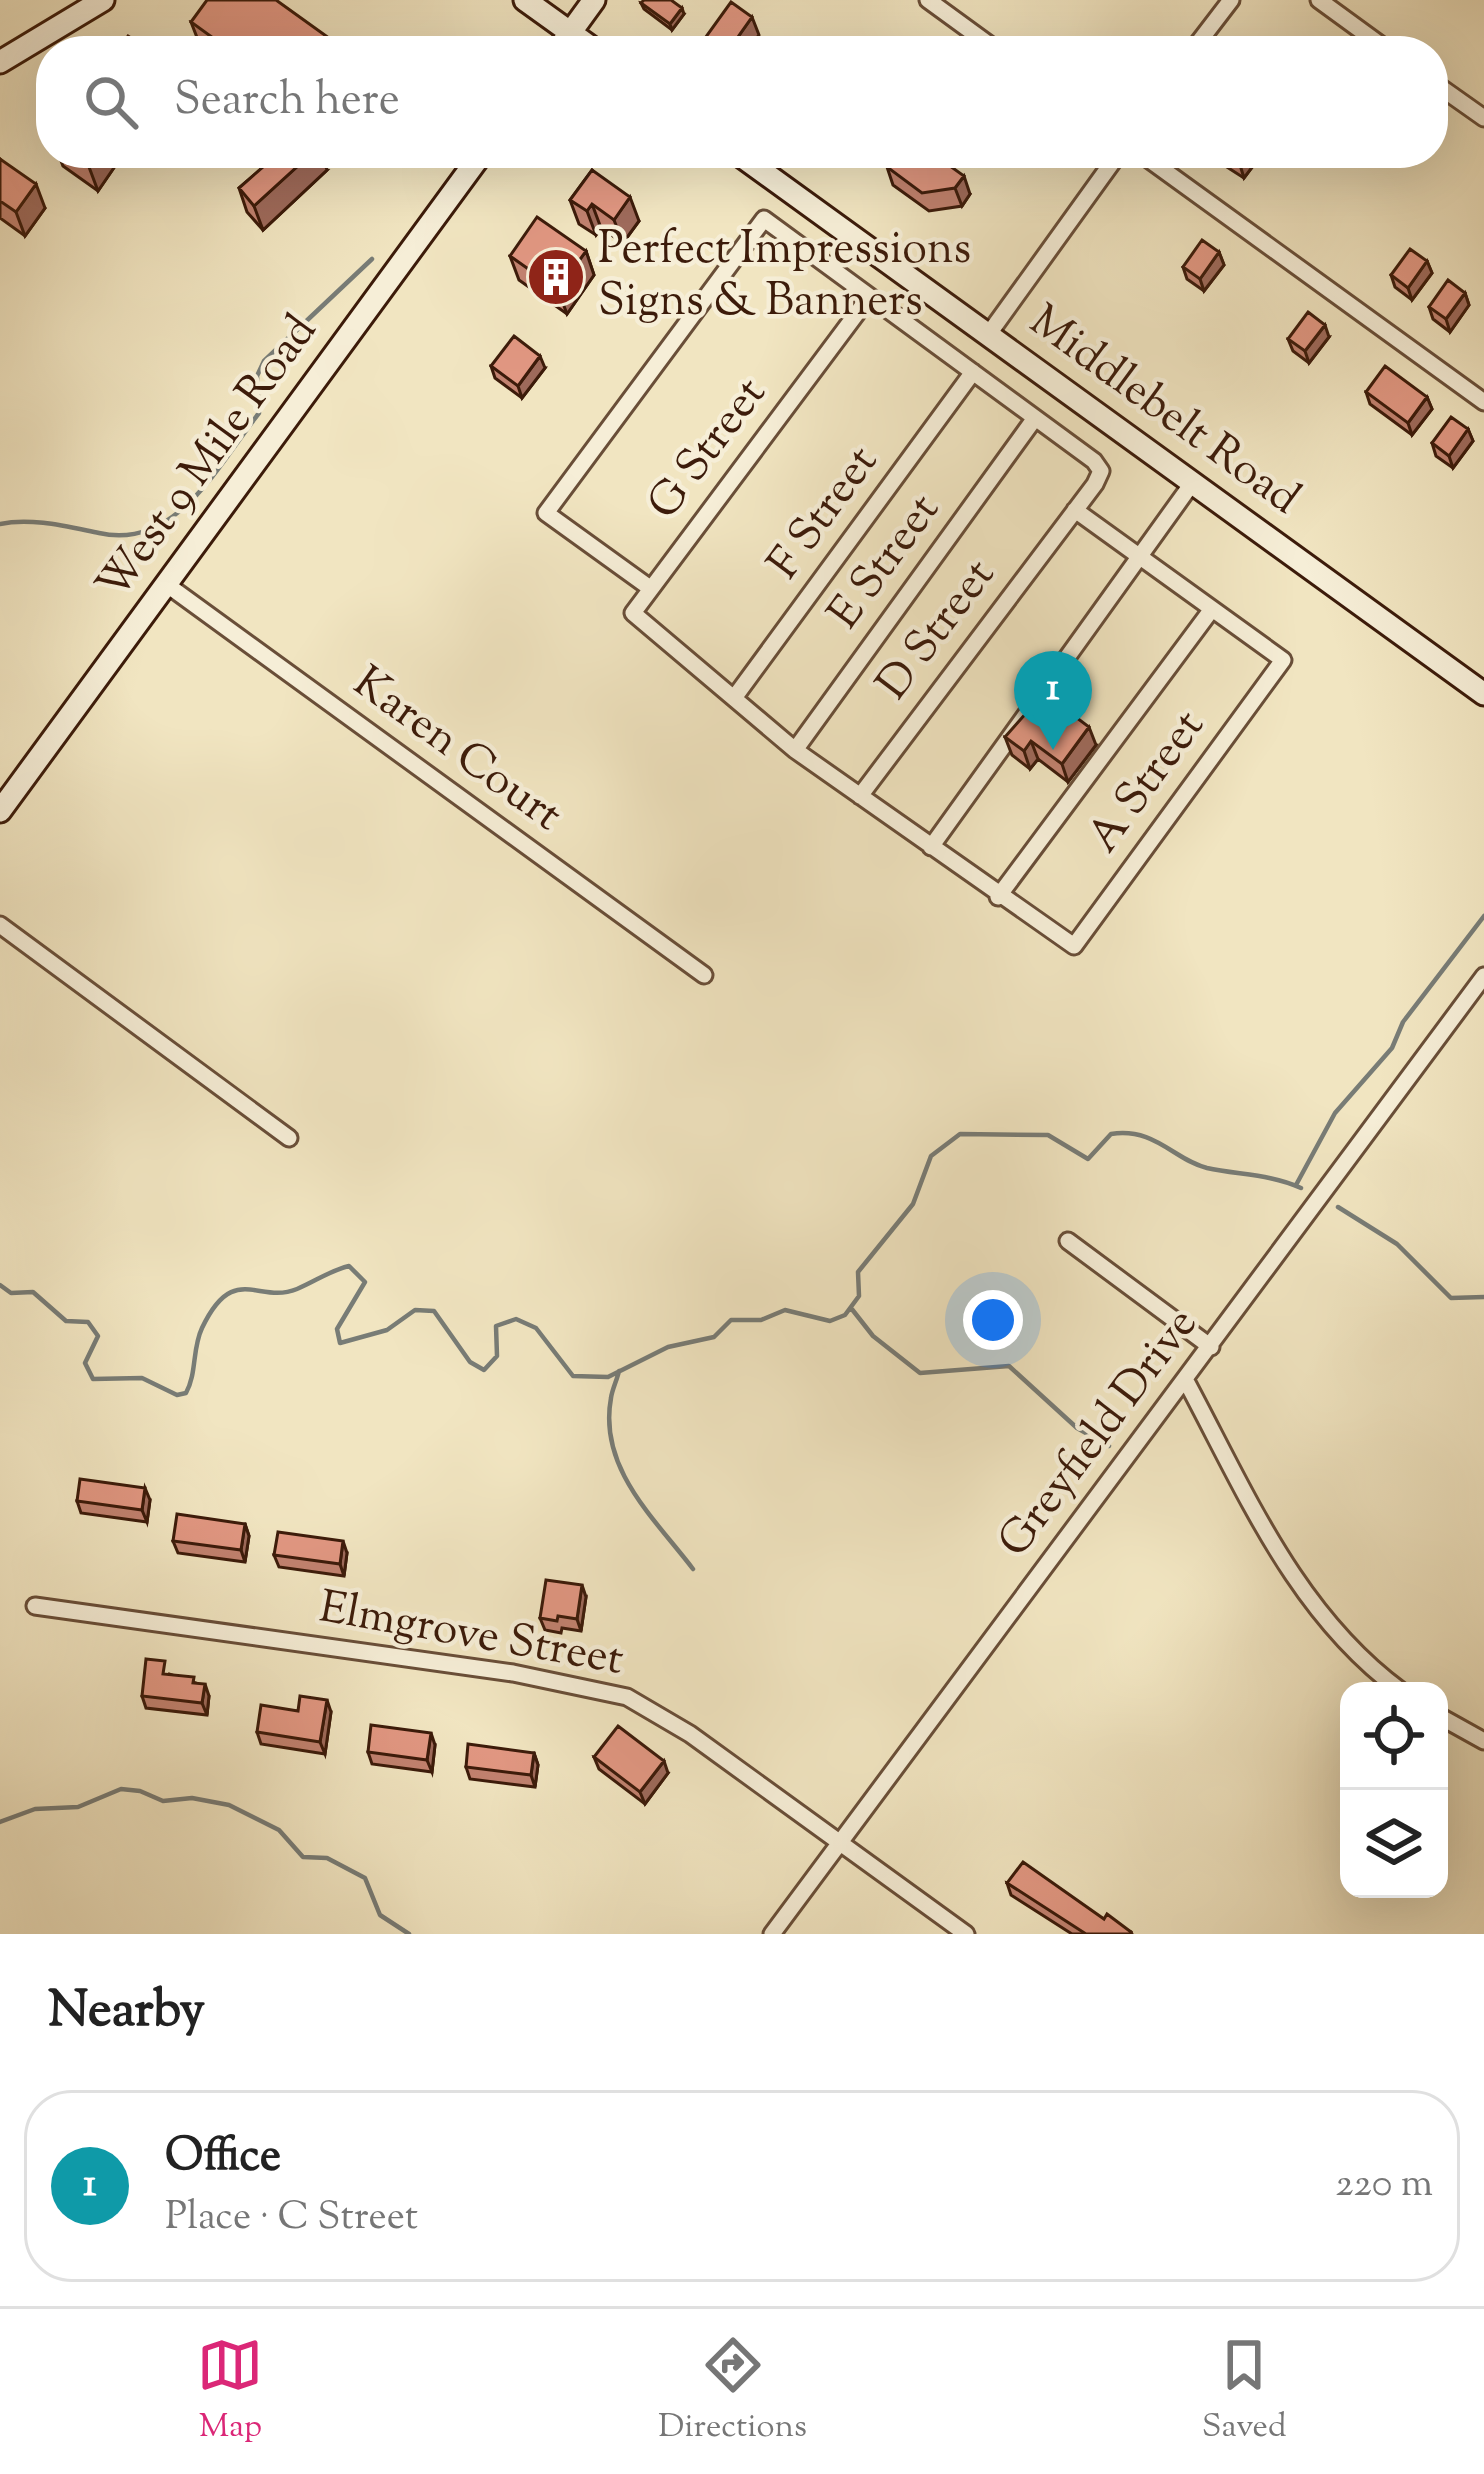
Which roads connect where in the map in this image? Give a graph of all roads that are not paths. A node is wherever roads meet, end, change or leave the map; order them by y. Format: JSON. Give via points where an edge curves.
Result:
{"nodes":[{"id":1,"x":103,"y":0,"type":"edge"},
{"id":2,"x":526,"y":0,"type":"edge"},
{"id":3,"x":594,"y":0,"type":"edge"},
{"id":4,"x":928,"y":0,"type":"edge"},
{"id":5,"x":1231,"y":0,"type":"edge"},
{"id":6,"x":1319,"y":0,"type":"edge"},
{"id":7,"x":571,"y":32,"type":"junction"},
{"id":8,"x":43,"y":36,"type":"edge"},
{"id":9,"x":568,"y":36,"type":"edge"},
{"id":10,"x":576,"y":36,"type":"edge"},
{"id":11,"x":977,"y":36,"type":"edge"},
{"id":12,"x":1203,"y":36,"type":"edge"},
{"id":13,"x":1368,"y":36,"type":"edge"},
{"id":14,"x":36,"y":40,"type":"edge"},
{"id":15,"x":0,"y":62,"type":"edge"},
{"id":16,"x":1448,"y":93,"type":"edge"},
{"id":17,"x":1484,"y":118,"type":"edge"},
{"id":18,"x":471,"y":168,"type":"edge"},
{"id":19,"x":758,"y":168,"type":"edge"},
{"id":20,"x":1108,"y":168,"type":"edge"},
{"id":21,"x":1161,"y":168,"type":"edge"},
{"id":22,"x":869,"y":297,"type":"junction"},
{"id":23,"x":988,"y":335,"type":"junction"},
{"id":24,"x":973,"y":372,"type":"junction"},
{"id":25,"x":1484,"y":402,"type":"edge"},
{"id":26,"x":1035,"y":418,"type":"junction"},
{"id":27,"x":1193,"y":482,"type":"junction"},
{"id":28,"x":1075,"y":510,"type":"junction"},
{"id":29,"x":1141,"y":557,"type":"junction"},
{"id":30,"x":166,"y":584,"type":"junction"},
{"id":31,"x":650,"y":588,"type":"junction"},
{"id":32,"x":1212,"y":609,"type":"junction"},
{"id":33,"x":1484,"y":694,"type":"edge"},
{"id":34,"x":734,"y":698,"type":"junction"},
{"id":35,"x":795,"y":750,"type":"junction"},
{"id":36,"x":860,"y":796,"type":"junction"},
{"id":37,"x":0,"y":811,"type":"edge"},
{"id":38,"x":931,"y":847,"type":"junction"},
{"id":39,"x":998,"y":896,"type":"junction"},
{"id":40,"x":0,"y":925,"type":"edge"},
{"id":41,"x":704,"y":975,"type":"dead end"},
{"id":42,"x":1484,"y":976,"type":"edge"},
{"id":43,"x":290,"y":1138,"type":"dead end"},
{"id":44,"x":1068,"y":1240,"type":"dead end"},
{"id":45,"x":1211,"y":1347,"type":"junction"},
{"id":46,"x":1186,"y":1381,"type":"junction"},
{"id":47,"x":35,"y":1606,"type":"dead end"},
{"id":48,"x":1391,"y":1682,"type":"edge"},
{"id":49,"x":1448,"y":1721,"type":"edge"},
{"id":50,"x":1484,"y":1741,"type":"edge"},
{"id":51,"x":839,"y":1843,"type":"junction"},
{"id":52,"x":772,"y":1934,"type":"edge"},
{"id":53,"x":966,"y":1934,"type":"edge"}],
"edges":[{"from":1,"to":8,"type":"street"},
{"from":2,"to":7,"type":"street"},
{"from":3,"to":7,"type":"street"},
{"from":4,"to":11,"type":"street"},
{"from":5,"to":12,"type":"street"},
{"from":6,"to":13,"type":"street"},
{"from":7,"to":9,"type":"street"},
{"from":7,"to":10,"type":"street"},
{"from":14,"to":15,"type":"street"},
{"from":16,"to":17,"type":"street"},
{"from":18,"to":30,"type":"street","name":"West 9 Mile Road"},
{"from":19,"to":23,"type":"street","name":"Middlebelt Road"},
{"from":20,"to":23,"type":"street"},
{"from":21,"to":25,"type":"street"},
{"from":22,"to":24,"type":"street"},
{"from":22,"to":31,"type":"street","name":"G Street"},
{"from":22,"to":31,"type":"street","via":[[764,219],[546,513]]},
{"from":23,"to":27,"type":"street","name":"Middlebelt Road"},
{"from":24,"to":26,"type":"street"},
{"from":24,"to":34,"type":"street","name":"F Street"},
{"from":26,"to":28,"type":"street","name":"D Street","via":[[1101,471]]},
{"from":26,"to":35,"type":"street","name":"E Street"},
{"from":27,"to":29,"type":"street"},
{"from":27,"to":33,"type":"street","name":"Middlebelt Road"},
{"from":28,"to":29,"type":"street","name":"A Street"},
{"from":28,"to":36,"type":"street","name":"D Street"},
{"from":29,"to":32,"type":"street","name":"A Street"},
{"from":29,"to":38,"type":"street"},
{"from":30,"to":37,"type":"street","name":"West 9 Mile Road"},
{"from":30,"to":41,"type":"street","name":"Karen Court"},
{"from":31,"to":34,"type":"street","via":[[633,613]]},
{"from":32,"to":39,"type":"street"},
{"from":32,"to":39,"type":"street","name":"A Street","via":[[1283,660],[1074,946]]},
{"from":34,"to":35,"type":"street"},
{"from":35,"to":36,"type":"street"},
{"from":36,"to":38,"type":"street"},
{"from":38,"to":39,"type":"street"},
{"from":40,"to":43,"type":"street"},
{"from":42,"to":45,"type":"street","name":"Greyfield Drive"},
{"from":44,"to":45,"type":"street"},
{"from":45,"to":46,"type":"street","name":"Greyfield Drive"},
{"from":46,"to":48,"type":"street","via":[[1289,1574],[1337,1634]]},
{"from":46,"to":51,"type":"street","name":"Greyfield Drive"},
{"from":47,"to":51,"type":"street","name":"Elmgrove Street","via":[[513,1673],[627,1697]]},
{"from":49,"to":50,"type":"street"},
{"from":51,"to":52,"type":"street","name":"Greyfield Drive"},
{"from":51,"to":53,"type":"street","name":"Elmgrove Street"}]}
